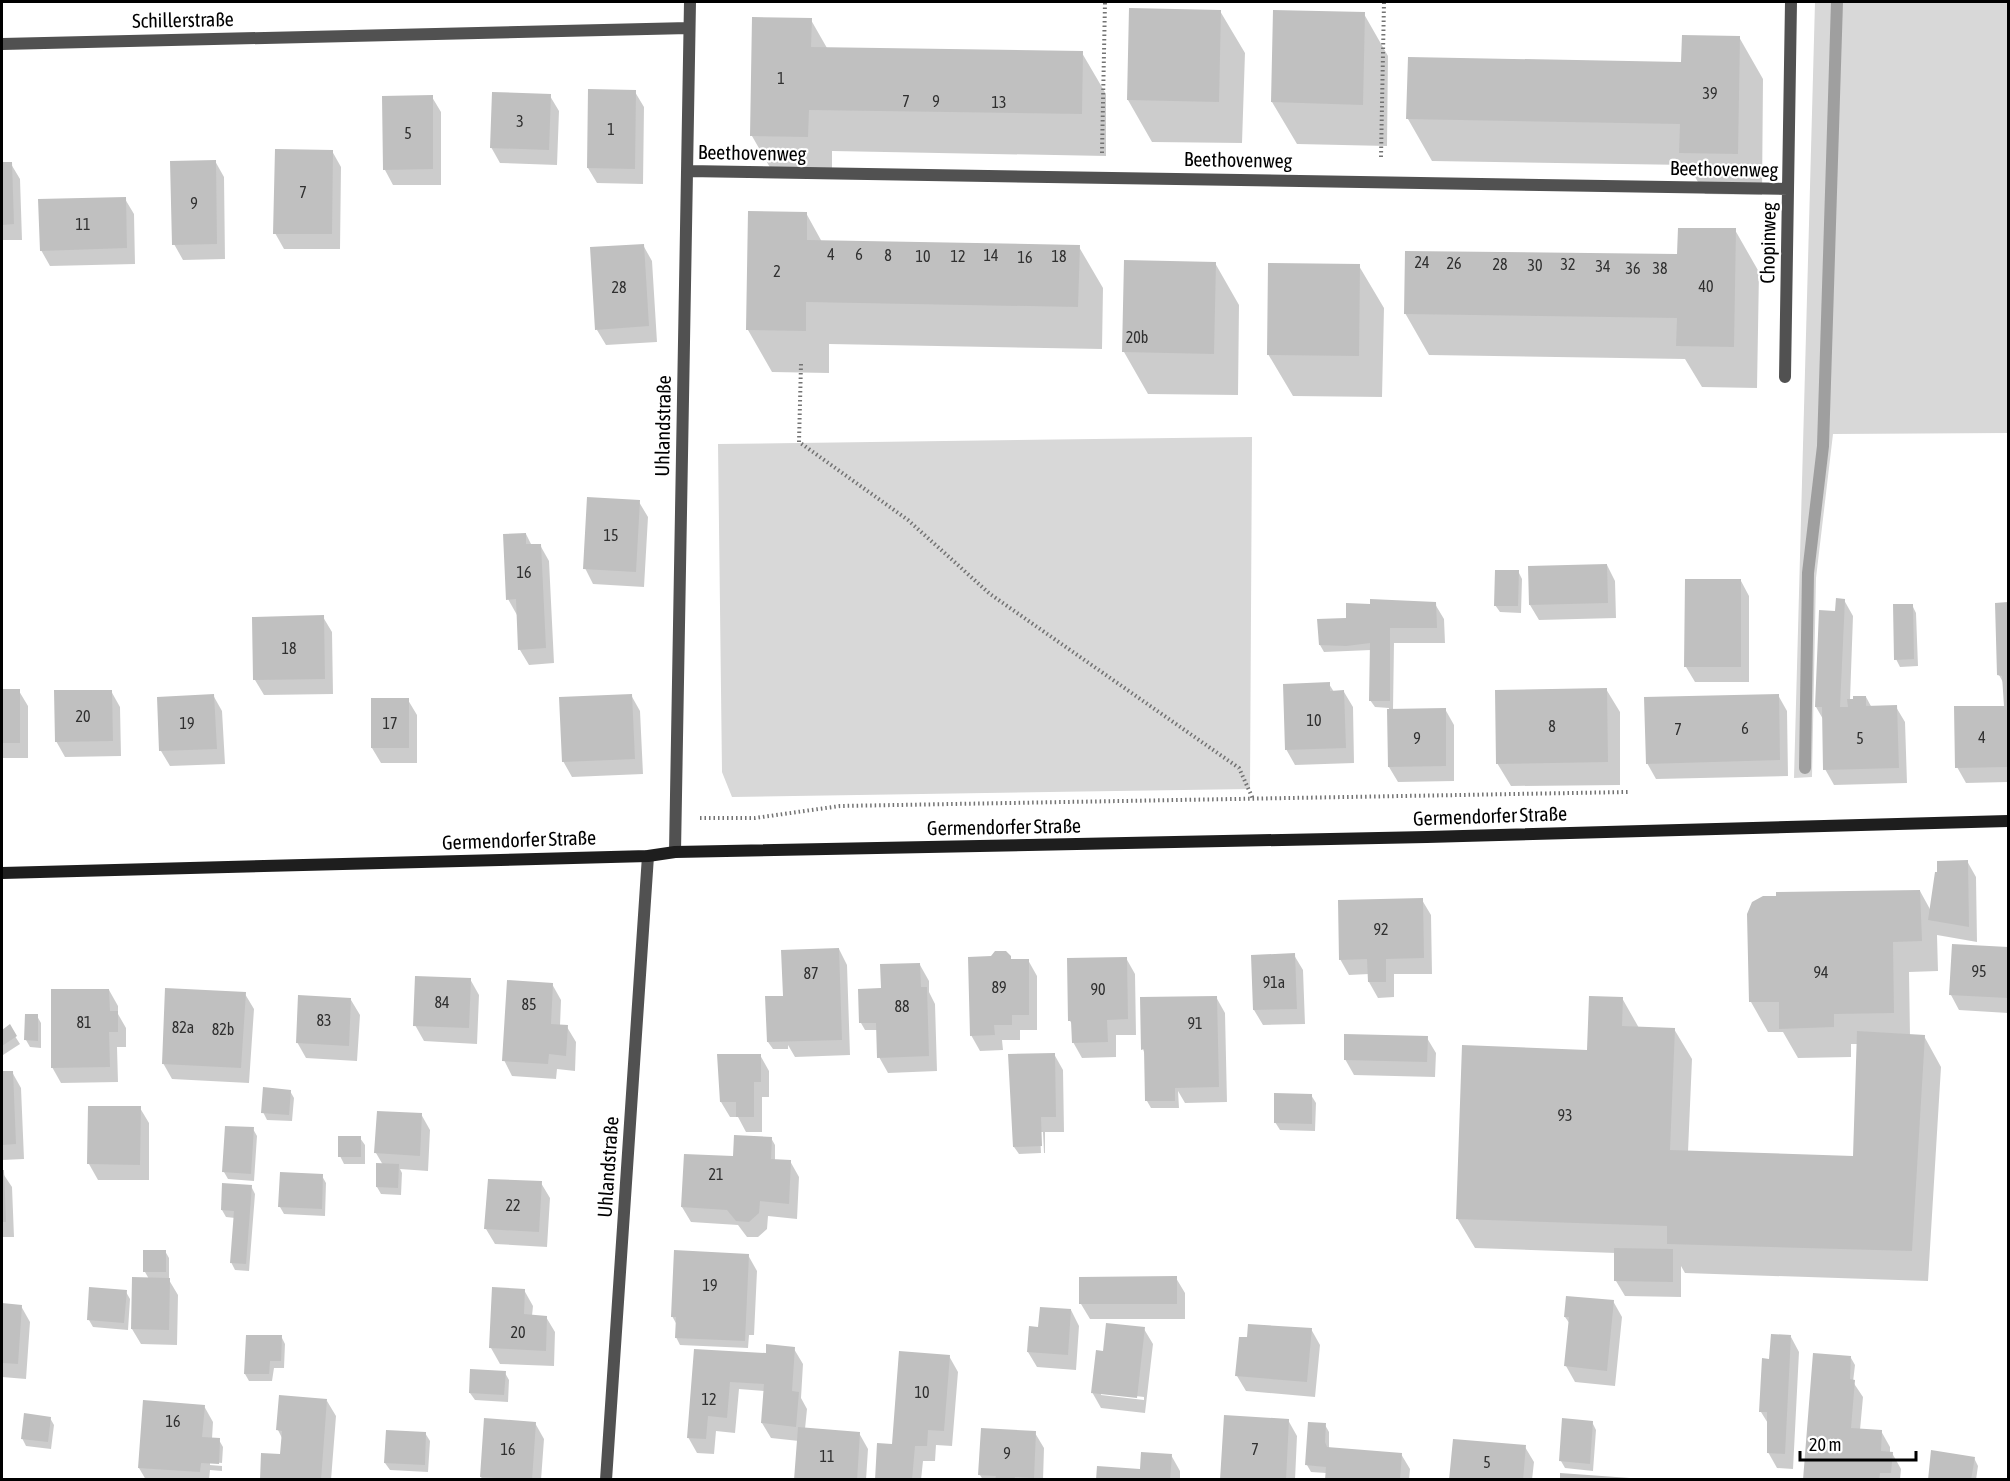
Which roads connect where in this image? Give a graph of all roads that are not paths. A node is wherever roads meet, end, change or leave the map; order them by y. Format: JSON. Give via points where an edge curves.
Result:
{"nodes":[{"id":1,"x":690,"y":2,"type":"edge"},
{"id":2,"x":1791,"y":2,"type":"edge"},
{"id":3,"x":689,"y":28,"type":"junction"},
{"id":4,"x":2,"y":44,"type":"edge"},
{"id":5,"x":687,"y":171,"type":"junction"},
{"id":6,"x":1788,"y":189,"type":"junction"},
{"id":7,"x":1785,"y":378,"type":"dead end"},
{"id":8,"x":2008,"y":821,"type":"edge"},
{"id":9,"x":675,"y":852,"type":"junction"},
{"id":10,"x":648,"y":856,"type":"junction"},
{"id":11,"x":2,"y":873,"type":"edge"},
{"id":12,"x":606,"y":1479,"type":"edge"}],
"edges":[{"from":1,"to":3,"type":"street","name":"Uhlandstraße"},
{"from":2,"to":6,"type":"street","name":"Chopinweg"},
{"from":3,"to":4,"type":"street","name":"Schillerstraße"},
{"from":3,"to":5,"type":"street","name":"Uhlandstraße"},
{"from":5,"to":6,"type":"street","name":"Beethovenweg"},
{"from":5,"to":9,"type":"street","name":"Uhlandstraße"},
{"from":6,"to":7,"type":"street","name":"Chopinweg"},
{"from":8,"to":9,"type":"main road","name":"Germendorfer Straße","via":[[1416,838]]},
{"from":9,"to":10,"type":"main road","name":"Germendorfer Straße"},
{"from":10,"to":11,"type":"main road","name":"Germendorfer Straße"},
{"from":10,"to":12,"type":"street","name":"Uhlandstraße"}]}
